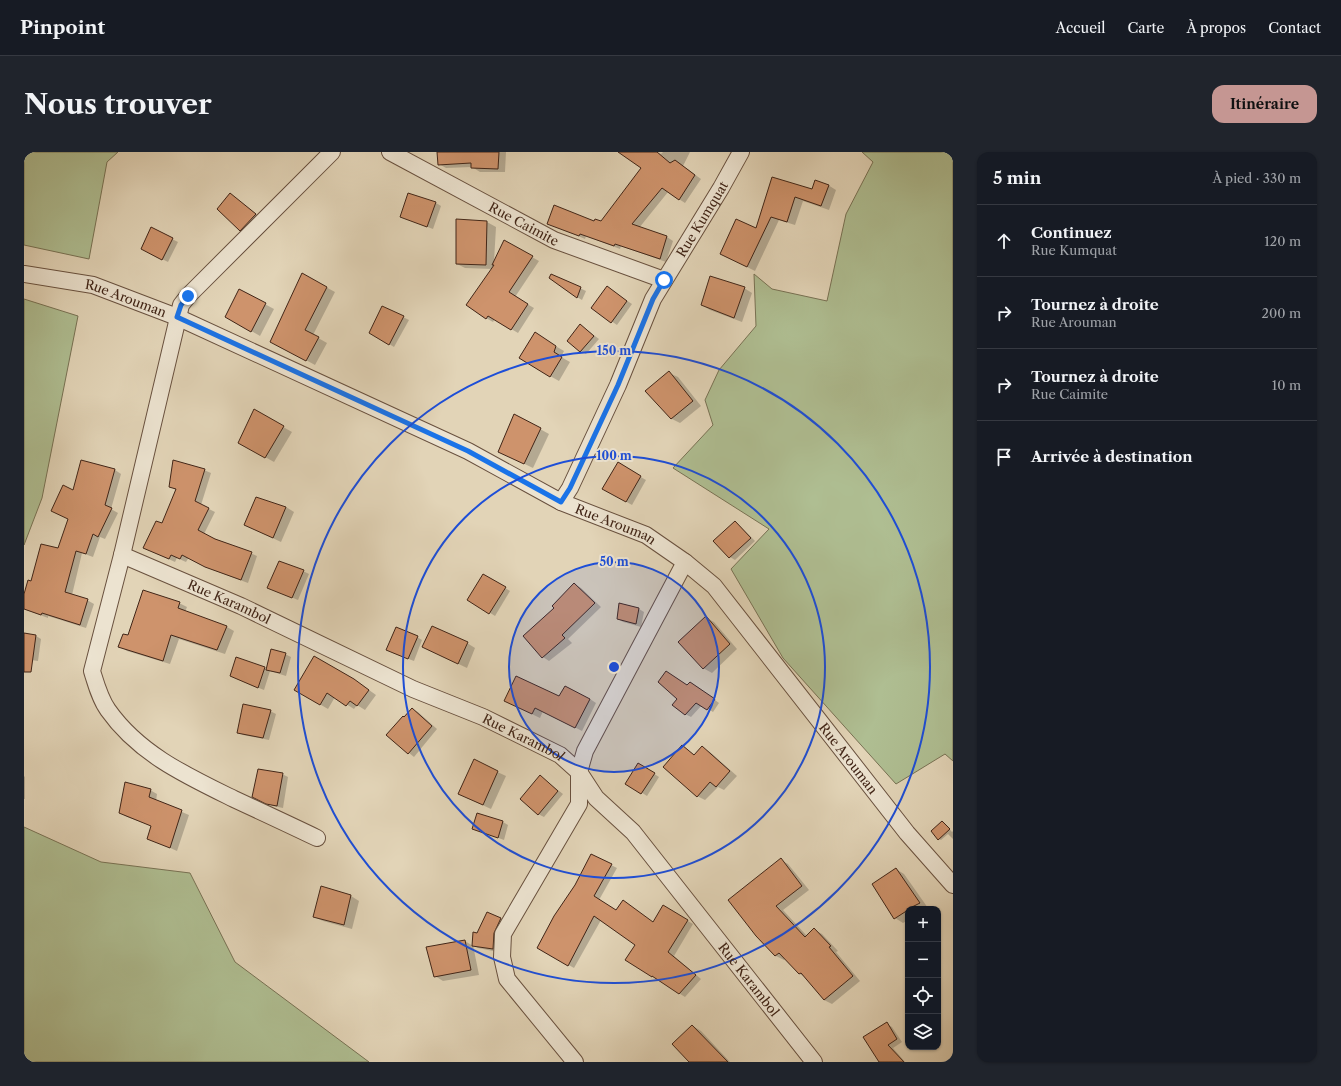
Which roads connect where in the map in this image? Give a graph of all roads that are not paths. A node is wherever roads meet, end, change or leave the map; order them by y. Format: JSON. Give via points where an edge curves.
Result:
{"nodes":[{"id":1,"x":332,"y":152,"type":"edge"},
{"id":2,"x":390,"y":152,"type":"edge"},
{"id":3,"x":741,"y":152,"type":"edge"},
{"id":4,"x":24,"y":274,"type":"edge"},
{"id":5,"x":664,"y":280,"type":"junction"},
{"id":6,"x":177,"y":317,"type":"junction"},
{"id":7,"x":561,"y":502,"type":"junction"},
{"id":8,"x":122,"y":555,"type":"junction"},
{"id":9,"x":685,"y":562,"type":"junction"},
{"id":10,"x":579,"y":772,"type":"junction"},
{"id":11,"x":317,"y":838,"type":"dead end"},
{"id":12,"x":953,"y":885,"type":"edge"},
{"id":13,"x":575,"y":1062,"type":"edge"},
{"id":14,"x":814,"y":1062,"type":"edge"}],
"edges":[{"from":1,"to":6,"type":"street","via":[[188,296],[181,305]]},
{"from":2,"to":5,"type":"street","name":"Rue Caimite","via":[[554,240]]},
{"from":3,"to":5,"type":"street","name":"Rue Kumquat"},
{"from":4,"to":6,"type":"street","name":"Rue Arouman","via":[[93,285]]},
{"from":5,"to":7,"type":"street","name":"Rue Kumquat","via":[[653,299],[618,385]]},
{"from":6,"to":7,"type":"street","name":"Rue Arouman","via":[[468,451]]},
{"from":6,"to":8,"type":"street"},
{"from":7,"to":9,"type":"street","name":"Rue Arouman","via":[[646,535]]},
{"from":8,"to":10,"type":"street","name":"Rue Karambol","via":[[241,606],[413,689],[482,717],[560,755]]},
{"from":8,"to":11,"type":"street","via":[[92,671],[97,690],[108,710],[133,740],[154,757],[206,786]]},
{"from":9,"to":10,"type":"street","via":[[585,751]]},
{"from":9,"to":12,"type":"street","name":"Rue Arouman","via":[[714,586],[907,833]]},
{"from":10,"to":13,"type":"street","via":[[579,804],[503,934],[502,957],[507,979]]},
{"from":10,"to":14,"type":"street","name":"Rue Karambol","via":[[596,798],[633,832]]}]}
